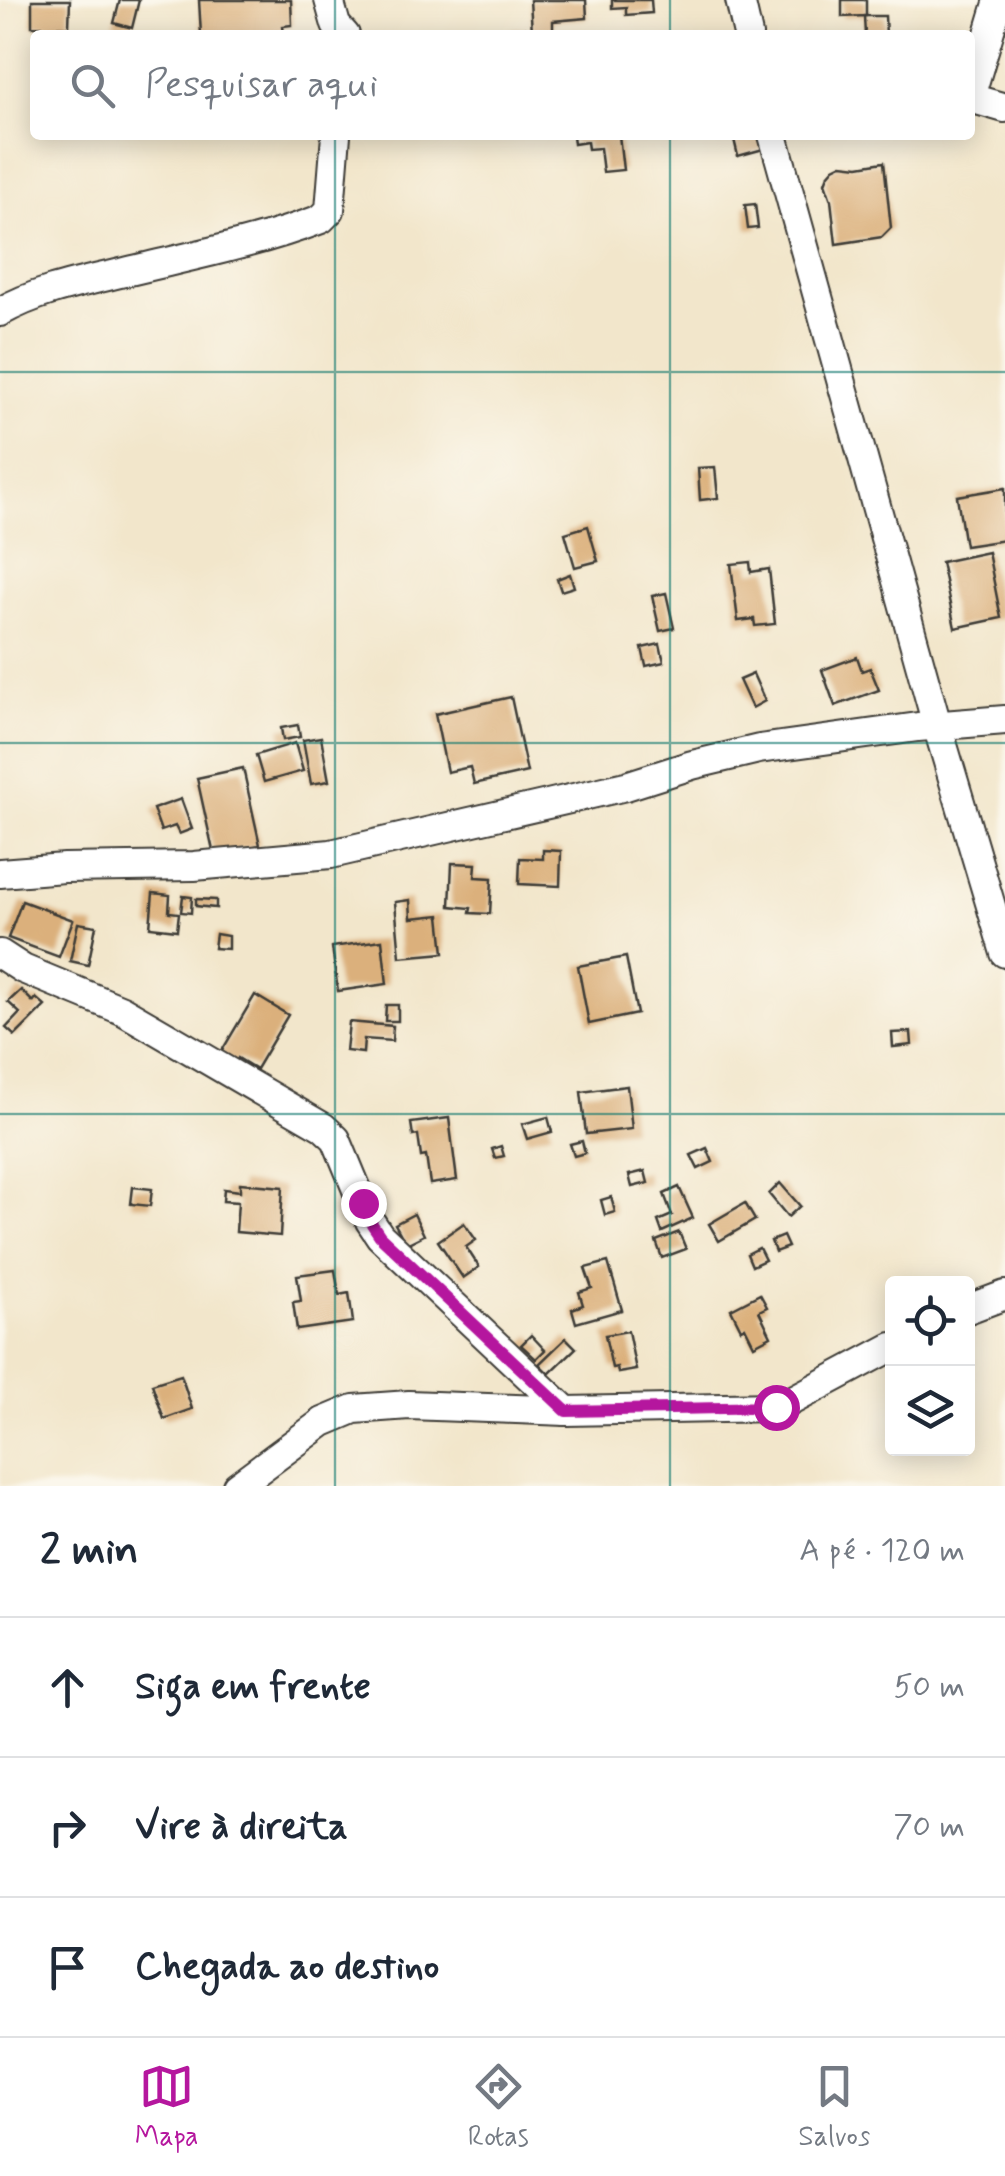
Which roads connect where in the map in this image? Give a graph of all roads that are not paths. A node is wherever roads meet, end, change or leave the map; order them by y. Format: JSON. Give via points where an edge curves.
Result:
{"nodes":[{"id":1,"x":330,"y":0,"type":"edge"},
{"id":2,"x":740,"y":0,"type":"edge"},
{"id":3,"x":999,"y":0,"type":"edge"},
{"id":4,"x":340,"y":30,"type":"edge"},
{"id":5,"x":747,"y":30,"type":"edge"},
{"id":6,"x":975,"y":81,"type":"edge"},
{"id":7,"x":975,"y":99,"type":"edge"},
{"id":8,"x":1005,"y":108,"type":"edge"},
{"id":9,"x":336,"y":140,"type":"edge"},
{"id":10,"x":774,"y":140,"type":"edge"},
{"id":11,"x":0,"y":312,"type":"edge"},
{"id":12,"x":1005,"y":720,"type":"edge"},
{"id":13,"x":938,"y":725,"type":"junction"},
{"id":14,"x":0,"y":873,"type":"edge"},
{"id":15,"x":1005,"y":953,"type":"edge"},
{"id":16,"x":0,"y":954,"type":"edge"},
{"id":17,"x":1005,"y":1295,"type":"edge"},
{"id":18,"x":975,"y":1306,"type":"edge"},
{"id":19,"x":885,"y":1351,"type":"edge"},
{"id":20,"x":566,"y":1411,"type":"junction"},
{"id":21,"x":237,"y":1486,"type":"edge"}],
"edges":[{"from":1,"to":4,"type":"street"},
{"from":2,"to":5,"type":"street"},
{"from":3,"to":6,"type":"street"},
{"from":7,"to":8,"type":"street"},
{"from":9,"to":11,"type":"street","via":[[330,210],[321,219],[74,284]]},
{"from":10,"to":13,"type":"street"},
{"from":12,"to":13,"type":"street"},
{"from":13,"to":14,"type":"street","via":[[758,749],[330,854]]},
{"from":13,"to":15,"type":"street"},
{"from":16,"to":20,"type":"street","via":[[122,1010],[323,1127],[336,1139],[380,1236]]},
{"from":17,"to":18,"type":"street"},
{"from":19,"to":20,"type":"street","via":[[776,1407]]},
{"from":20,"to":21,"type":"street","via":[[354,1408],[322,1422]]}]}
